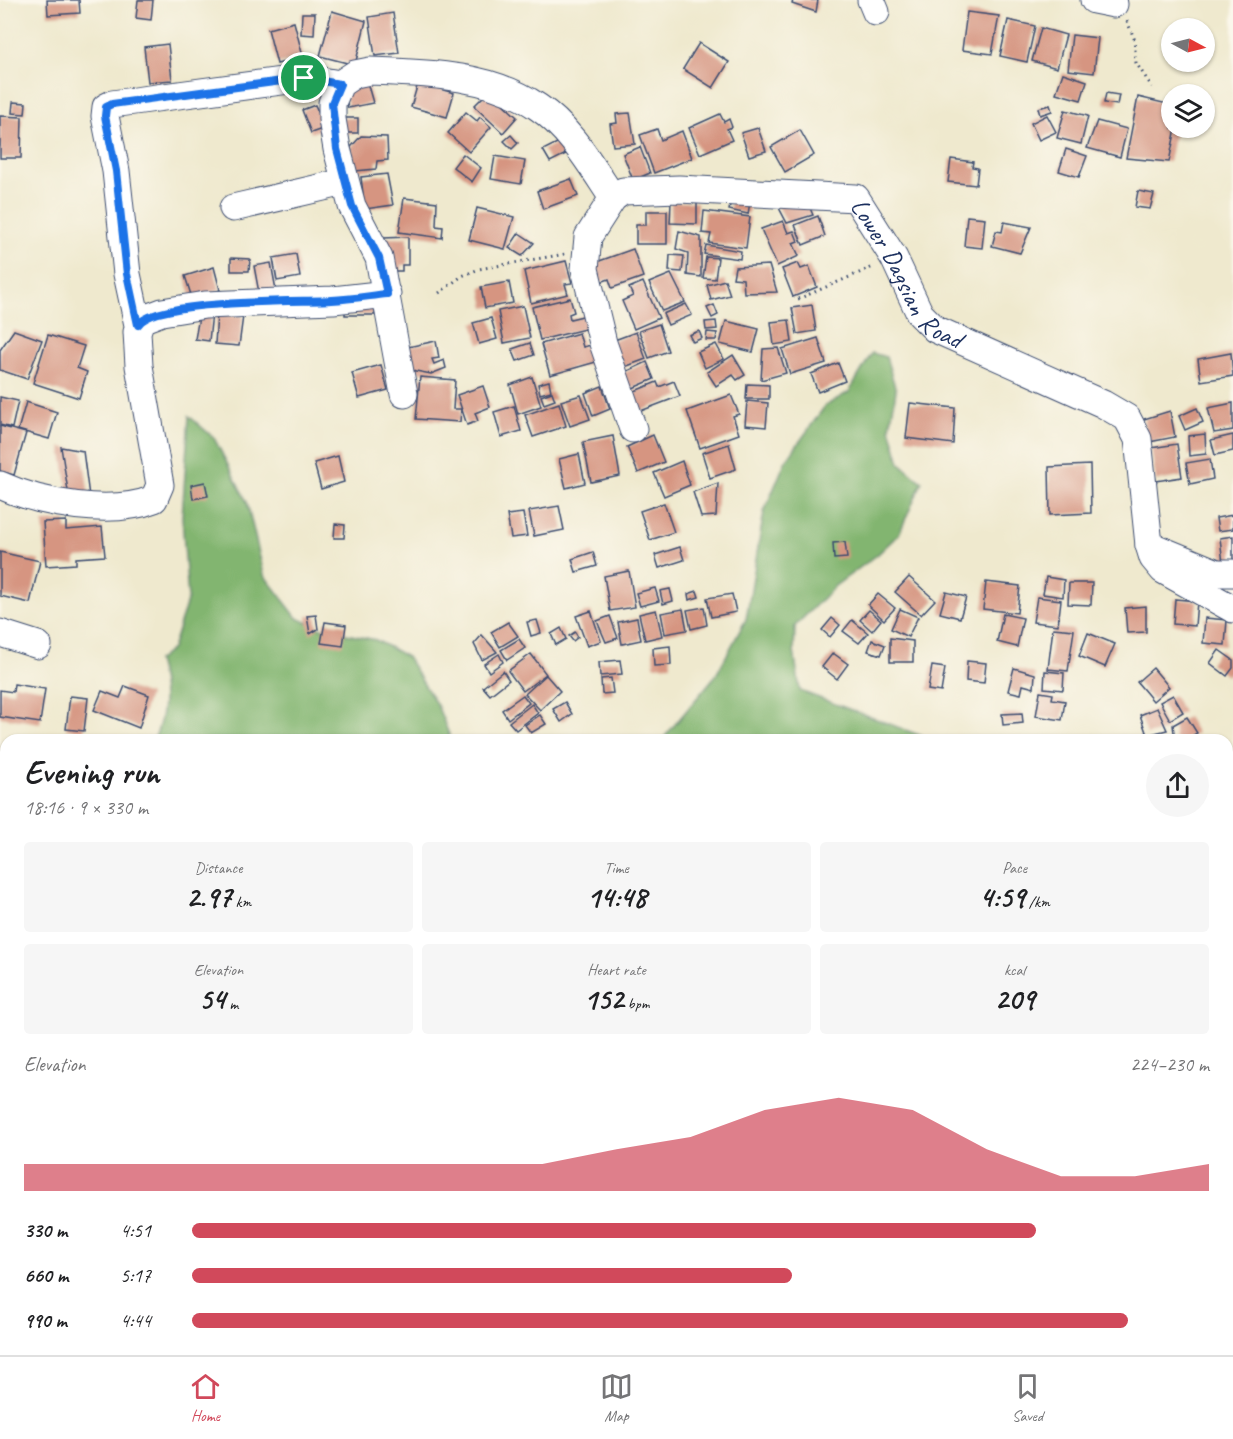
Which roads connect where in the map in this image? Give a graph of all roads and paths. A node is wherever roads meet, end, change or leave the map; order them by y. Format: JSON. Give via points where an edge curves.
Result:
{"nodes":[{"id":1,"x":1104,"y":2,"type":"edge"},
{"id":2,"x":340,"y":84,"type":"junction"},
{"id":3,"x":1152,"y":87,"type":"dead end"},
{"id":4,"x":345,"y":182,"type":"junction"},
{"id":5,"x":613,"y":198,"type":"junction"},
{"id":6,"x":233,"y":208,"type":"dead end"},
{"id":7,"x":585,"y":250,"type":"junction"},
{"id":8,"x":894,"y":258,"type":"junction"},
{"id":9,"x":439,"y":293,"type":"dead end"},
{"id":10,"x":387,"y":294,"type":"junction"},
{"id":11,"x":798,"y":299,"type":"dead end"},
{"id":12,"x":138,"y":325,"type":"junction"},
{"id":13,"x":404,"y":394,"type":"dead end"},
{"id":14,"x":633,"y":429,"type":"dead end"},
{"id":15,"x":0,"y":485,"type":"edge"},
{"id":16,"x":1149,"y":545,"type":"junction"},
{"id":17,"x":1233,"y":573,"type":"edge"},
{"id":18,"x":1233,"y":609,"type":"edge"},
{"id":19,"x":0,"y":633,"type":"edge"},
{"id":20,"x":38,"y":645,"type":"dead end"}],
"edges":[{"from":1,"to":3,"type":"path","via":[[1131,25],[1136,63]]},
{"from":2,"to":4,"type":"street","via":[[332,103],[332,119]]},
{"from":2,"to":5,"type":"street","via":[[370,70],[470,79],[502,88],[539,107],[573,140]]},
{"from":2,"to":12,"type":"street","via":[[304,78],[106,107],[127,274]]},
{"from":4,"to":6,"type":"street"},
{"from":4,"to":10,"type":"street","via":[[352,206],[379,258]]},
{"from":5,"to":7,"type":"street","via":[[597,219]]},
{"from":5,"to":8,"type":"street","name":"Lower Dagsian Road","via":[[623,191],[679,189],[856,198]]},
{"from":7,"to":9,"type":"path","via":[[478,269]]},
{"from":7,"to":14,"type":"street","via":[[585,269],[603,343]]},
{"from":8,"to":11,"type":"path"},
{"from":8,"to":16,"type":"street","name":"Lower Dagsian Road","via":[[920,314],[935,328],[1093,399],[1126,418],[1138,439]]},
{"from":10,"to":12,"type":"street","via":[[205,305],[150,315]]},
{"from":10,"to":13,"type":"street"},
{"from":12,"to":15,"type":"street","via":[[138,366],[160,485],[154,499],[144,504],[100,508],[36,498]]},
{"from":16,"to":17,"type":"street","via":[[1217,573]]},
{"from":16,"to":18,"type":"street","name":"Lower Dagsian Road","via":[[1163,570]]},
{"from":19,"to":20,"type":"street"}]}
